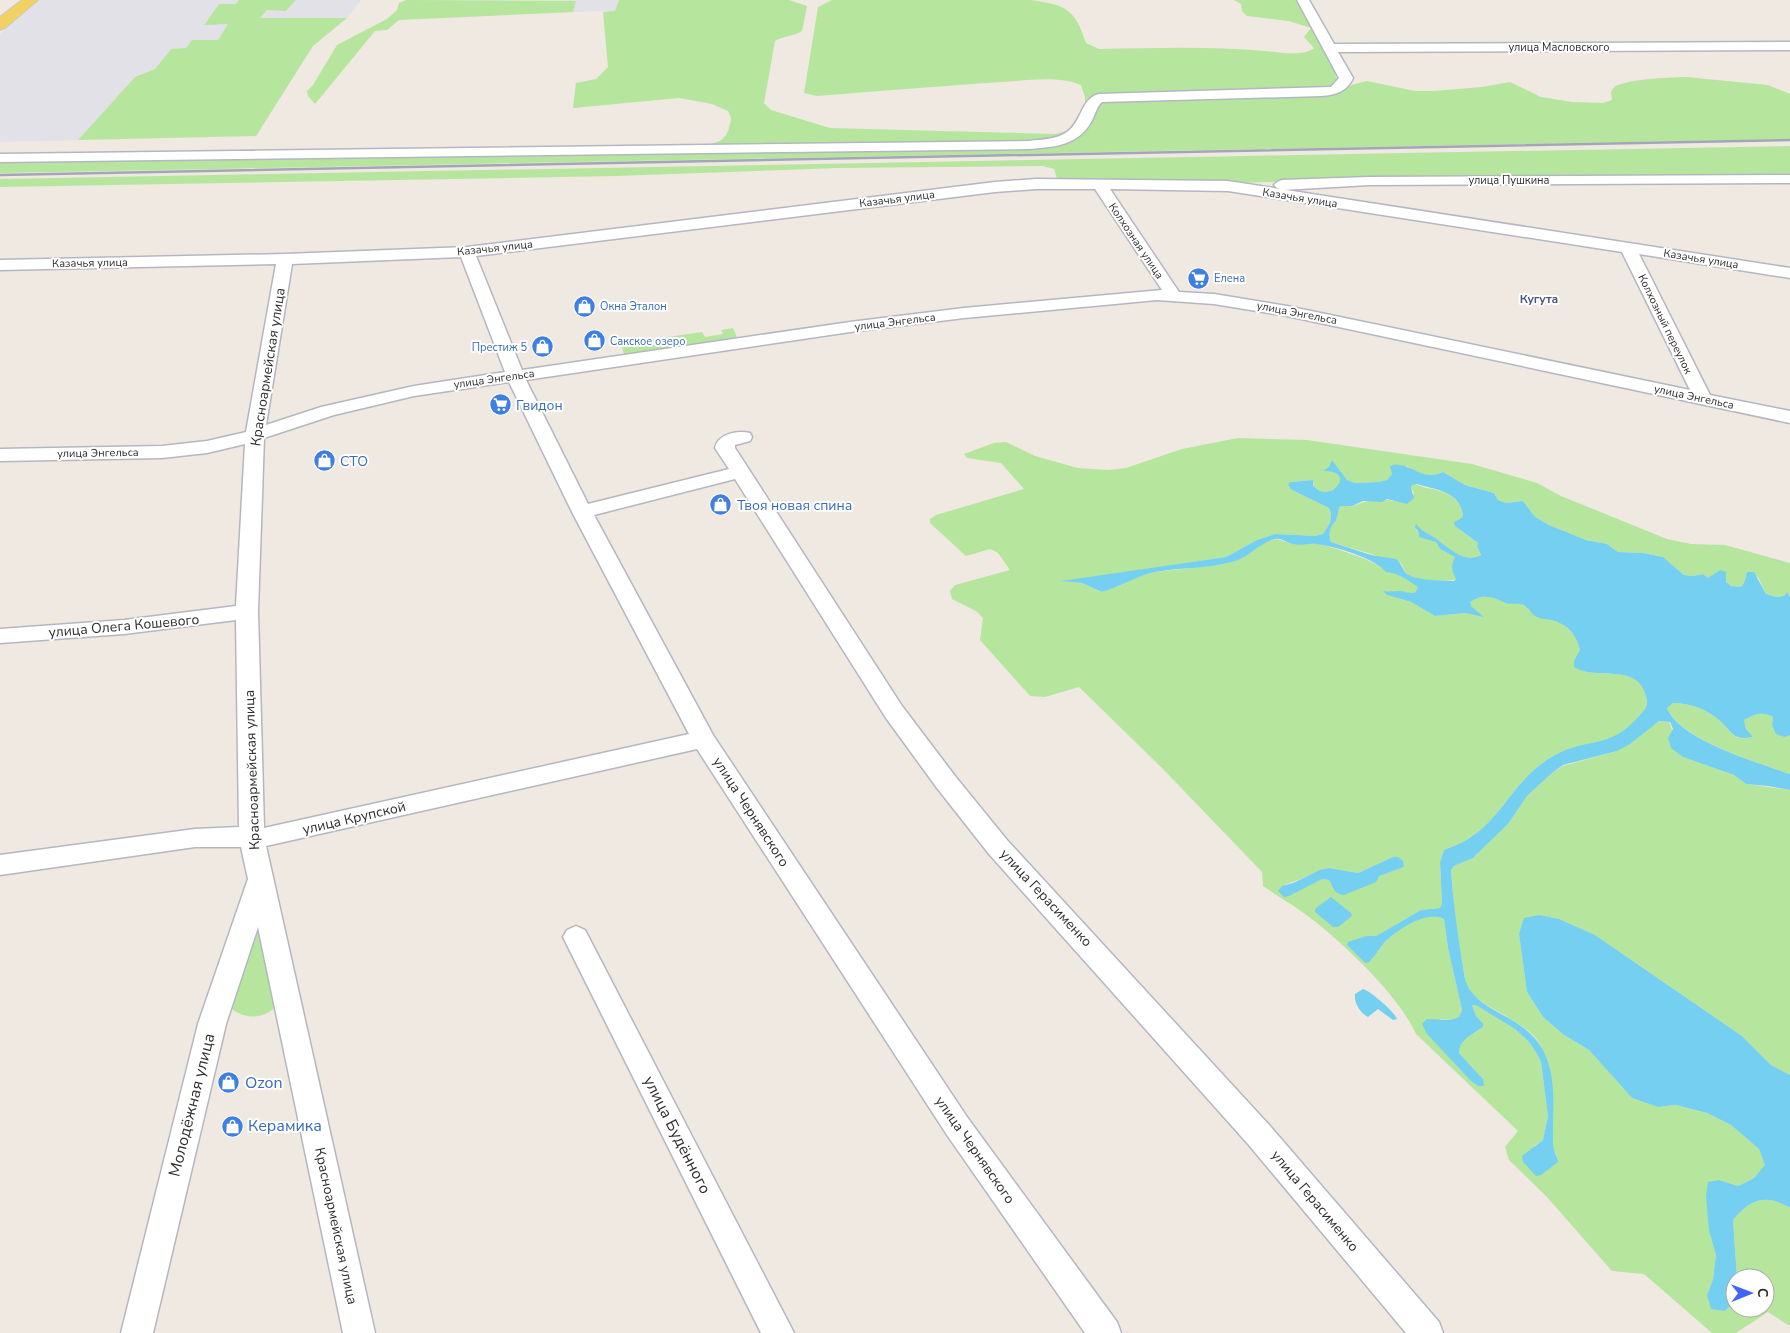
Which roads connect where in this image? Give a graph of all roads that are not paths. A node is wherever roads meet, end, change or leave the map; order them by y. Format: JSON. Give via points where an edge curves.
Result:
{"nodes":[{"id":1,"x":31,"y":0,"type":"edge"},
{"id":2,"x":1303,"y":0,"type":"edge"},
{"id":3,"x":0,"y":25,"type":"edge"},
{"id":4,"x":1790,"y":46,"type":"edge"},
{"id":5,"x":1329,"y":48,"type":"junction"},
{"id":6,"x":0,"y":158,"type":"edge"},
{"id":7,"x":1790,"y":179,"type":"edge"},
{"id":8,"x":1100,"y":186,"type":"junction"},
{"id":9,"x":1228,"y":186,"type":"junction"},
{"id":10,"x":1628,"y":248,"type":"junction"},
{"id":11,"x":467,"y":252,"type":"junction"},
{"id":12,"x":285,"y":259,"type":"junction"},
{"id":13,"x":0,"y":265,"type":"edge"},
{"id":14,"x":1790,"y":273,"type":"edge"},
{"id":15,"x":1173,"y":295,"type":"junction"},
{"id":16,"x":515,"y":376,"type":"junction"},
{"id":17,"x":1703,"y":399,"type":"junction"},
{"id":18,"x":1790,"y":417,"type":"edge"},
{"id":19,"x":255,"y":435,"type":"junction"},
{"id":20,"x":744,"y":437,"type":"dead end"},
{"id":21,"x":0,"y":455,"type":"edge"},
{"id":22,"x":739,"y":472,"type":"junction"},
{"id":23,"x":582,"y":512,"type":"junction"},
{"id":24,"x":247,"y":611,"type":"junction"},
{"id":25,"x":0,"y":636,"type":"edge"},
{"id":26,"x":704,"y":739,"type":"junction"},
{"id":27,"x":252,"y":840,"type":"junction"},
{"id":28,"x":0,"y":865,"type":"edge"},
{"id":29,"x":260,"y":880,"type":"junction"},
{"id":30,"x":576,"y":937,"type":"dead end"},
{"id":31,"x":137,"y":1333,"type":"edge"},
{"id":32,"x":359,"y":1333,"type":"edge"},
{"id":33,"x":778,"y":1333,"type":"edge"},
{"id":34,"x":1105,"y":1333,"type":"edge"},
{"id":35,"x":1427,"y":1333,"type":"edge"}],
"edges":[{"from":1,"to":3,"type":"main road"},
{"from":2,"to":5,"type":"street"},
{"from":4,"to":5,"type":"street","name":"улица Масловского"},
{"from":5,"to":6,"type":"street","via":[[1346,78],[1335,91],[1099,98],[1094,101],[1076,134],[1052,143],[1029,145]]},
{"from":7,"to":9,"type":"street","name":"улица Пушкина","via":[[1369,181]]},
{"from":8,"to":9,"type":"street","name":"Казачья улица"},
{"from":8,"to":11,"type":"street","name":"Казачья улица","via":[[1036,184],[995,187]]},
{"from":8,"to":15,"type":"street","name":"Колхозная улица"},
{"from":9,"to":10,"type":"street","name":"Казачья улица"},
{"from":10,"to":14,"type":"street","name":"Казачья улица"},
{"from":10,"to":17,"type":"street","name":"Колхозный переулок"},
{"from":11,"to":12,"type":"street","name":"Казачья улица"},
{"from":11,"to":16,"type":"street","name":"улица Чернявского"},
{"from":12,"to":13,"type":"street","name":"Казачья улица"},
{"from":12,"to":19,"type":"street","name":"Красноармейская улица"},
{"from":15,"to":16,"type":"street","name":"улица Энгельса","via":[[1050,304],[850,327]]},
{"from":15,"to":17,"type":"street","name":"улица Энгельса","via":[[1320,317]]},
{"from":16,"to":19,"type":"street","name":"улица Энгельса","via":[[392,395],[328,411]]},
{"from":16,"to":23,"type":"street","name":"улица Чернявского"},
{"from":17,"to":18,"type":"street","name":"улица Энгельса"},
{"from":19,"to":21,"type":"street","name":"улица Энгельса","via":[[174,451]]},
{"from":19,"to":24,"type":"street","name":"Красноармейская улица"},
{"from":20,"to":22,"type":"street","name":"улица Герасименко","via":[[725,444]]},
{"from":22,"to":23,"type":"street"},
{"from":22,"to":35,"type":"street","name":"улица Герасименко","via":[[894,712],[946,782],[998,847],[1259,1135]]},
{"from":23,"to":26,"type":"street","name":"улица Чернявского"},
{"from":24,"to":25,"type":"street","name":"улица Олега Кошевого","via":[[138,625]]},
{"from":24,"to":27,"type":"street","name":"Красноармейская улица"},
{"from":26,"to":27,"type":"street","name":"улица Крупской"},
{"from":26,"to":34,"type":"street","name":"улица Чернявского","via":[[956,1126]]},
{"from":27,"to":28,"type":"street","name":"улица Крупской","via":[[236,836],[195,838]]},
{"from":27,"to":29,"type":"street","name":"Красноармейская улица"},
{"from":29,"to":31,"type":"street","name":"Молодёжная улица","via":[[212,1024]]},
{"from":29,"to":32,"type":"street","name":"Красноармейская улица"},
{"from":30,"to":33,"type":"street","name":"улица Будённого"}]}
